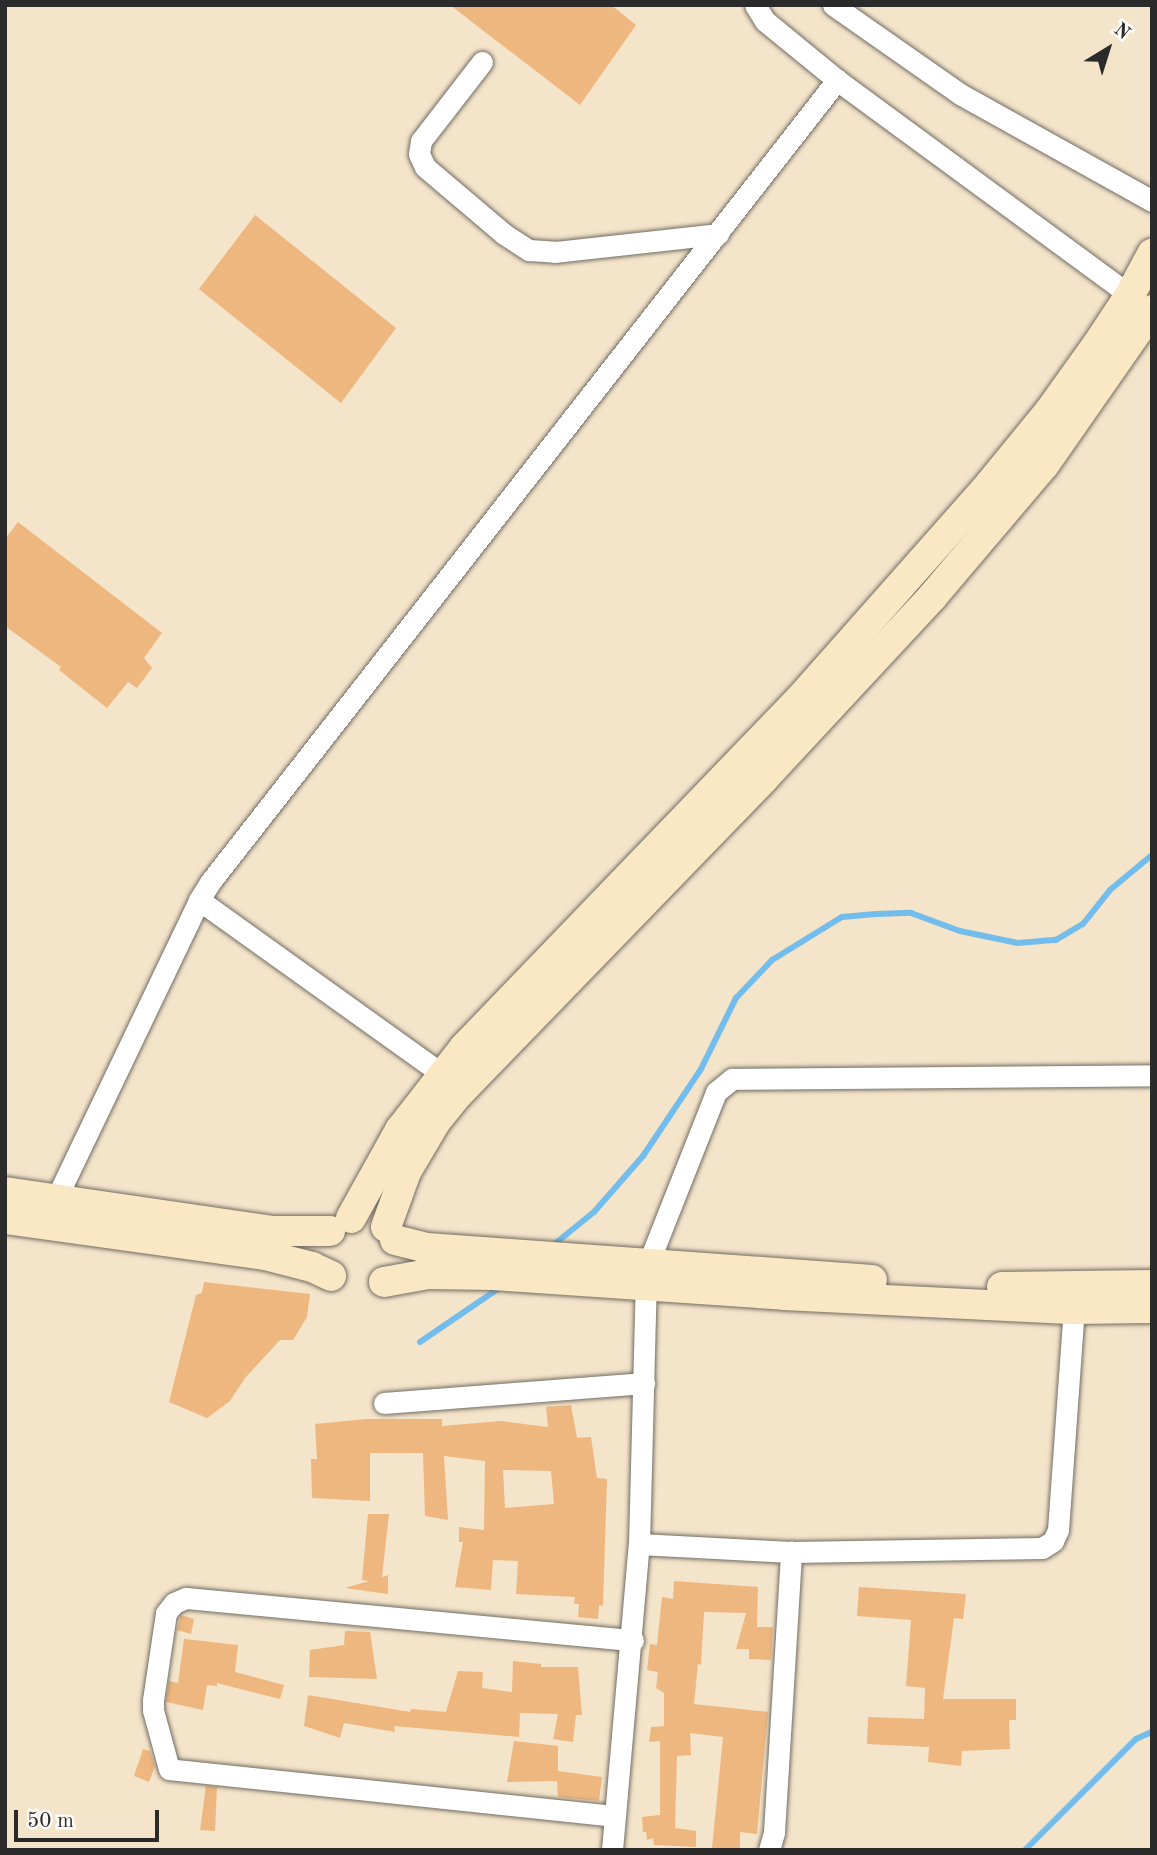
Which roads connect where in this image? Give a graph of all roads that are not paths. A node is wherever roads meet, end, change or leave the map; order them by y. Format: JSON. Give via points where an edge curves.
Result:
{"nodes":[{"id":1,"x":755,"y":5,"type":"edge"},
{"id":2,"x":833,"y":5,"type":"edge"},
{"id":3,"x":482,"y":62,"type":"dead end"},
{"id":4,"x":837,"y":80,"type":"junction"},
{"id":5,"x":1152,"y":201,"type":"edge"},
{"id":6,"x":718,"y":234,"type":"junction"},
{"id":7,"x":1152,"y":254,"type":"edge"},
{"id":8,"x":1144,"y":315,"type":"edge"},
{"id":9,"x":199,"y":900,"type":"junction"},
{"id":10,"x":442,"y":1074,"type":"junction"},
{"id":11,"x":1152,"y":1076,"type":"edge"},
{"id":12,"x":5,"y":1192,"type":"edge"},
{"id":13,"x":55,"y":1201,"type":"junction"},
{"id":14,"x":5,"y":1219,"type":"edge"},
{"id":15,"x":340,"y":1224,"type":"junction"},
{"id":16,"x":390,"y":1233,"type":"junction"},
{"id":17,"x":526,"y":1266,"type":"junction"},
{"id":18,"x":647,"y":1274,"type":"junction"},
{"id":19,"x":357,"y":1284,"type":"junction"},
{"id":20,"x":1152,"y":1286,"type":"edge"},
{"id":21,"x":1152,"y":1308,"type":"edge"},
{"id":22,"x":1074,"y":1309,"type":"junction"},
{"id":23,"x":644,"y":1383,"type":"junction"},
{"id":24,"x":384,"y":1403,"type":"dead end"},
{"id":25,"x":639,"y":1544,"type":"junction"},
{"id":26,"x":791,"y":1552,"type":"junction"},
{"id":27,"x":633,"y":1640,"type":"junction"},
{"id":28,"x":615,"y":1816,"type":"junction"},
{"id":29,"x":612,"y":1850,"type":"edge"},
{"id":30,"x":769,"y":1850,"type":"edge"}],
"edges":[{"from":1,"to":4,"type":"street","via":[[765,21]]},
{"from":2,"to":5,"type":"street","via":[[960,94]]},
{"from":3,"to":6,"type":"street","via":[[421,141],[419,154],[425,167],[504,234],[529,250],[555,252]]},
{"from":4,"to":6,"type":"street"},
{"from":4,"to":8,"type":"street"},
{"from":6,"to":9,"type":"street"},
{"from":7,"to":8,"type":"main road"},
{"from":8,"to":10,"type":"main road","via":[[1049,412],[801,698]]},
{"from":8,"to":16,"type":"main road","via":[[1044,465],[941,586],[436,1121],[406,1172]]},
{"from":9,"to":10,"type":"street"},
{"from":9,"to":13,"type":"street"},
{"from":10,"to":15,"type":"main road"},
{"from":11,"to":18,"type":"street","via":[[732,1079],[716,1092]]},
{"from":12,"to":13,"type":"main road"},
{"from":13,"to":15,"type":"main road","via":[[273,1231]]},
{"from":14,"to":19,"type":"main road","via":[[265,1255]]},
{"from":15,"to":16,"type":"main road","via":[[375,1220]]},
{"from":15,"to":19,"type":"main road","via":[[323,1252]]},
{"from":16,"to":17,"type":"main road","via":[[427,1248]]},
{"from":16,"to":19,"type":"main road","via":[[397,1258]]},
{"from":17,"to":18,"type":"main road"},
{"from":17,"to":18,"type":"main road","via":[[554,1257]]},
{"from":17,"to":19,"type":"main road","via":[[494,1275],[428,1274]]},
{"from":18,"to":20,"type":"main road","via":[[964,1287]]},
{"from":18,"to":22,"type":"main road","via":[[784,1295]]},
{"from":18,"to":23,"type":"street"},
{"from":21,"to":22,"type":"main road"},
{"from":22,"to":26,"type":"street","via":[[1058,1530],[1053,1541],[1042,1548]]},
{"from":23,"to":24,"type":"street"},
{"from":23,"to":25,"type":"street"},
{"from":25,"to":26,"type":"street"},
{"from":25,"to":27,"type":"street"},
{"from":26,"to":30,"type":"street","via":[[774,1832]]},
{"from":27,"to":28,"type":"street"},
{"from":27,"to":28,"type":"street","via":[[186,1598],[166,1613],[153,1700],[169,1769]]},
{"from":28,"to":29,"type":"street"}]}
